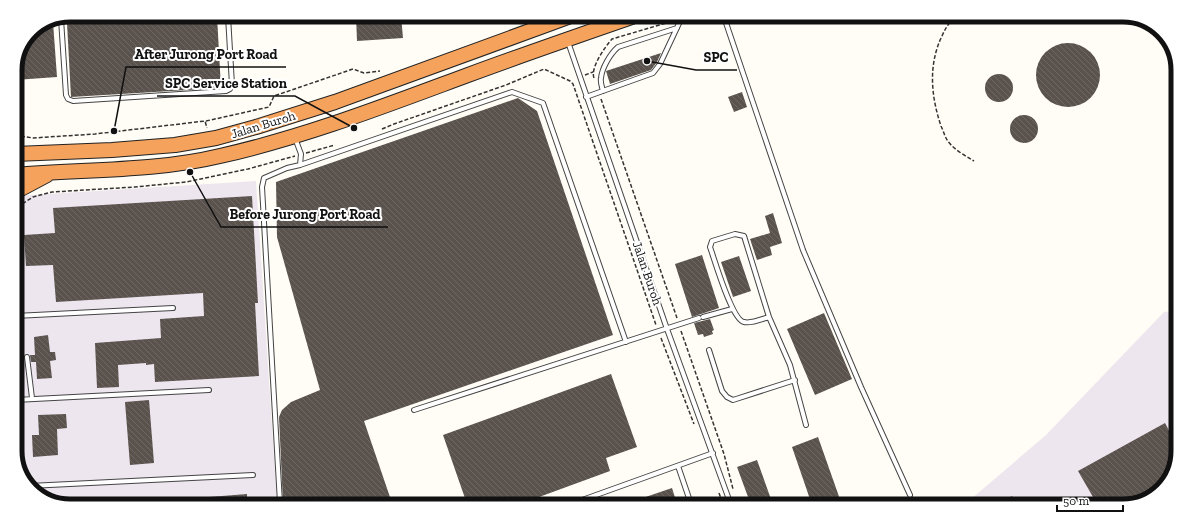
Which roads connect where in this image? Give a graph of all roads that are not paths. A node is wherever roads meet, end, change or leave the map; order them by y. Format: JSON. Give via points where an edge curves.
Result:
{"nodes":[{"id":1,"x":228,"y":22,"type":"edge"},
{"id":2,"x":537,"y":22,"type":"edge"},
{"id":3,"x":618,"y":22,"type":"edge"},
{"id":4,"x":680,"y":22,"type":"edge"},
{"id":5,"x":725,"y":22,"type":"edge"},
{"id":6,"x":60,"y":23,"type":"edge"},
{"id":7,"x":677,"y":28,"type":"junction"},
{"id":8,"x":567,"y":40,"type":"junction"},
{"id":9,"x":601,"y":92,"type":"junction"},
{"id":10,"x":586,"y":97,"type":"junction"},
{"id":11,"x":294,"y":135,"type":"junction"},
{"id":12,"x":22,"y":151,"type":"edge"},
{"id":13,"x":300,"y":165,"type":"junction"},
{"id":14,"x":53,"y":172,"type":"junction"},
{"id":15,"x":22,"y":174,"type":"edge"},
{"id":16,"x":22,"y":188,"type":"edge"},
{"id":17,"x":173,"y":308,"type":"dead end"},
{"id":18,"x":732,"y":309,"type":"junction"},
{"id":19,"x":22,"y":316,"type":"edge"},
{"id":20,"x":769,"y":317,"type":"junction"},
{"id":21,"x":667,"y":329,"type":"junction"},
{"id":22,"x":626,"y":342,"type":"junction"},
{"id":23,"x":709,"y":350,"type":"dead end"},
{"id":24,"x":26,"y":357,"type":"dead end"},
{"id":25,"x":795,"y":380,"type":"junction"},
{"id":26,"x":209,"y":390,"type":"dead end"},
{"id":27,"x":32,"y":398,"type":"junction"},
{"id":28,"x":22,"y":399,"type":"edge"},
{"id":29,"x":414,"y":410,"type":"dead end"},
{"id":30,"x":806,"y":425,"type":"dead end"},
{"id":31,"x":713,"y":453,"type":"junction"},
{"id":32,"x":678,"y":466,"type":"junction"},
{"id":33,"x":253,"y":475,"type":"dead end"},
{"id":34,"x":37,"y":486,"type":"edge"},
{"id":35,"x":910,"y":495,"type":"dead end"},
{"id":36,"x":280,"y":499,"type":"edge"},
{"id":37,"x":585,"y":499,"type":"edge"},
{"id":38,"x":689,"y":499,"type":"edge"},
{"id":39,"x":729,"y":499,"type":"edge"}],
"edges":[{"from":1,"to":6,"type":"lane","via":[[232,85],[230,89],[73,101],[66,95]]},
{"from":2,"to":12,"type":"highway","name":"Jalan Buroh","via":[[335,102],[211,139],[136,148]]},
{"from":3,"to":8,"type":"highway","name":"Jalan Buroh"},
{"from":4,"to":7,"type":"lane"},
{"from":5,"to":35,"type":"lane","via":[[803,250]]},
{"from":7,"to":9,"type":"lane","via":[[653,74]]},
{"from":7,"to":9,"type":"lane","via":[[618,47],[612,52],[601,77]]},
{"from":8,"to":10,"type":"lane","name":"Jalan Buroh"},
{"from":8,"to":11,"type":"highway","name":"Jalan Buroh"},
{"from":9,"to":10,"type":"lane"},
{"from":10,"to":21,"type":"lane","name":"Jalan Buroh"},
{"from":11,"to":13,"type":"lane","via":[[301,154]]},
{"from":11,"to":14,"type":"highway","name":"Jalan Buroh","via":[[219,157],[177,164],[137,169]]},
{"from":13,"to":22,"type":"lane","via":[[512,92],[543,103]]},
{"from":13,"to":36,"type":"lane","via":[[264,178],[262,182]]},
{"from":14,"to":15,"type":"highway","name":"Jalan Buroh"},
{"from":14,"to":16,"type":"highway"},
{"from":17,"to":19,"type":"lane"},
{"from":18,"to":20,"type":"lane","via":[[744,322]]},
{"from":18,"to":20,"type":"lane","via":[[710,244],[712,241],[740,234],[744,236]]},
{"from":18,"to":21,"type":"lane"},
{"from":20,"to":25,"type":"lane"},
{"from":21,"to":22,"type":"lane"},
{"from":21,"to":31,"type":"lane","name":"Jalan Buroh"},
{"from":22,"to":29,"type":"lane"},
{"from":23,"to":25,"type":"lane","via":[[722,391],[733,400]]},
{"from":24,"to":27,"type":"lane"},
{"from":25,"to":30,"type":"lane"},
{"from":26,"to":27,"type":"lane"},
{"from":27,"to":28,"type":"lane"},
{"from":31,"to":32,"type":"lane"},
{"from":31,"to":39,"type":"lane","name":"Jalan Buroh"},
{"from":32,"to":37,"type":"lane"},
{"from":32,"to":38,"type":"lane"},
{"from":33,"to":34,"type":"lane"}]}
